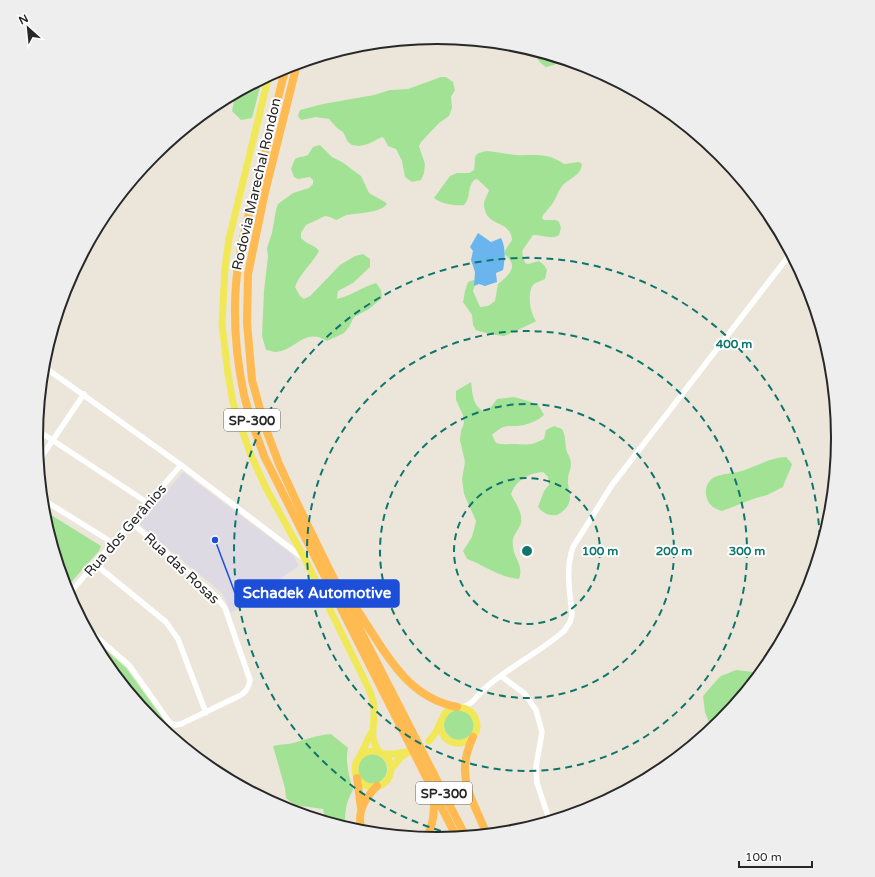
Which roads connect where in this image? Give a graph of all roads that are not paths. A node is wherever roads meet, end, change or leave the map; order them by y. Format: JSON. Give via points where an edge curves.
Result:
{"nodes":[{"id":1,"x":295,"y":71,"type":"edge"},
{"id":2,"x":284,"y":76,"type":"edge"},
{"id":3,"x":267,"y":83,"type":"edge"},
{"id":4,"x":788,"y":257,"type":"edge"},
{"id":5,"x":49,"y":370,"type":"edge"},
{"id":6,"x":84,"y":394,"type":"junction"},
{"id":7,"x":43,"y":434,"type":"edge"},
{"id":8,"x":53,"y":441,"type":"junction"},
{"id":9,"x":44,"y":454,"type":"edge"},
{"id":10,"x":181,"y":465,"type":"junction"},
{"id":11,"x":49,"y":503,"type":"edge"},
{"id":12,"x":148,"y":503,"type":"junction"},
{"id":13,"x":132,"y":522,"type":"junction"},
{"id":14,"x":113,"y":543,"type":"junction"},
{"id":15,"x":305,"y":559,"type":"junction"},
{"id":16,"x":95,"y":564,"type":"junction"},
{"id":17,"x":327,"y":565,"type":"junction"},
{"id":18,"x":73,"y":589,"type":"edge"},
{"id":19,"x":96,"y":636,"type":"edge"},
{"id":20,"x":498,"y":678,"type":"junction"},
{"id":21,"x":473,"y":702,"type":"junction"},
{"id":22,"x":460,"y":707,"type":"junction"},
{"id":23,"x":472,"y":712,"type":"junction"},
{"id":24,"x":206,"y":713,"type":"junction"},
{"id":25,"x":440,"y":723,"type":"junction"},
{"id":26,"x":372,"y":731,"type":"junction"},
{"id":27,"x":473,"y":737,"type":"junction"},
{"id":28,"x":429,"y":741,"type":"junction"},
{"id":29,"x":449,"y":741,"type":"junction"},
{"id":30,"x":380,"y":753,"type":"junction"},
{"id":31,"x":410,"y":753,"type":"junction"},
{"id":32,"x":360,"y":757,"type":"junction"},
{"id":33,"x":391,"y":769,"type":"junction"},
{"id":34,"x":357,"y":778,"type":"junction"},
{"id":35,"x":377,"y":786,"type":"junction"},
{"id":36,"x":433,"y":789,"type":"junction"},
{"id":37,"x":361,"y":808,"type":"junction"},
{"id":38,"x":548,"y":817,"type":"edge"},
{"id":39,"x":361,"y":825,"type":"edge"},
{"id":40,"x":485,"y":830,"type":"edge"},
{"id":41,"x":454,"y":832,"type":"edge"},
{"id":42,"x":463,"y":832,"type":"edge"},
{"id":43,"x":428,"y":833,"type":"edge"}],
"edges":[{"from":1,"to":17,"type":"highway","name":"Rodovia Marechal Rondon","number":"SP-300","via":[[254,236],[248,274],[247,323],[252,380],[264,424],[296,503]]},
{"from":2,"to":31,"type":"highway","name":"Rodovia Marechal Rondon","number":"SP-300","via":[[247,216],[239,260],[235,306],[244,396],[264,456],[409,744]]},
{"from":3,"to":15,"type":"main road","via":[[229,239],[222,324],[233,402],[250,453]]},
{"from":4,"to":20,"type":"street","via":[[612,485],[573,548],[568,568],[572,615],[564,631]]},
{"from":5,"to":6,"type":"street"},
{"from":6,"to":8,"type":"street"},
{"from":6,"to":10,"type":"street"},
{"from":7,"to":8,"type":"street"},
{"from":8,"to":9,"type":"street"},
{"from":8,"to":12,"type":"street"},
{"from":10,"to":12,"type":"street","name":"Rua dos Gerânios"},
{"from":10,"to":15,"type":"street"},
{"from":11,"to":14,"type":"street"},
{"from":12,"to":13,"type":"street","name":"Rua dos Gerânios"},
{"from":13,"to":14,"type":"street","name":"Rua dos Gerânios"},
{"from":13,"to":24,"type":"street","name":"Rua das Rosas","via":[[216,596],[225,608],[250,680],[249,687],[241,695]]},
{"from":14,"to":16,"type":"street","name":"Rua dos Gerânios"},
{"from":15,"to":26,"type":"main road","via":[[372,696]]},
{"from":16,"to":18,"type":"street","name":"Rua dos Gerânios"},
{"from":16,"to":24,"type":"street","via":[[174,631]]},
{"from":17,"to":22,"type":"highway","via":[[395,668],[408,681],[437,701]]},
{"from":17,"to":42,"type":"highway","name":"Rodovia Marechal Rondon","number":"SP-300"},
{"from":19,"to":24,"type":"street","via":[[129,664],[170,723],[181,724]]},
{"from":20,"to":21,"type":"street"},
{"from":20,"to":38,"type":"street","via":[[525,694],[536,710],[542,732],[536,767],[537,783]]},
{"from":21,"to":22,"type":"street"},
{"from":21,"to":23,"type":"street"},
{"from":22,"to":23,"type":"main road"},
{"from":22,"to":25,"type":"main road","via":[[448,710]]},
{"from":23,"to":27,"type":"main road","via":[[477,724]]},
{"from":25,"to":28,"type":"main road"},
{"from":25,"to":29,"type":"main road","via":[[442,733]]},
{"from":26,"to":30,"type":"main road","via":[[373,742]]},
{"from":26,"to":32,"type":"main road"},
{"from":27,"to":29,"type":"main road","via":[[464,743]]},
{"from":27,"to":40,"type":"highway","via":[[465,773]]},
{"from":28,"to":29,"type":"main road"},
{"from":28,"to":31,"type":"main road"},
{"from":30,"to":31,"type":"main road"},
{"from":30,"to":32,"type":"main road","via":[[368,752]]},
{"from":30,"to":33,"type":"main road","via":[[388,760]]},
{"from":31,"to":33,"type":"main road","via":[[398,759]]},
{"from":31,"to":36,"type":"highway","name":"Rodovia Marechal Rondon","number":"SP-300"},
{"from":32,"to":34,"type":"main road","via":[[355,767]]},
{"from":33,"to":35,"type":"main road","via":[[385,782]]},
{"from":34,"to":35,"type":"main road","via":[[366,786]]},
{"from":34,"to":37,"type":"highway"},
{"from":35,"to":37,"type":"highway"},
{"from":36,"to":41,"type":"highway","name":"Rodovia Marechal Rondon","number":"SP-300"},
{"from":36,"to":43,"type":"highway","via":[[433,818]]},
{"from":37,"to":39,"type":"highway"}]}
